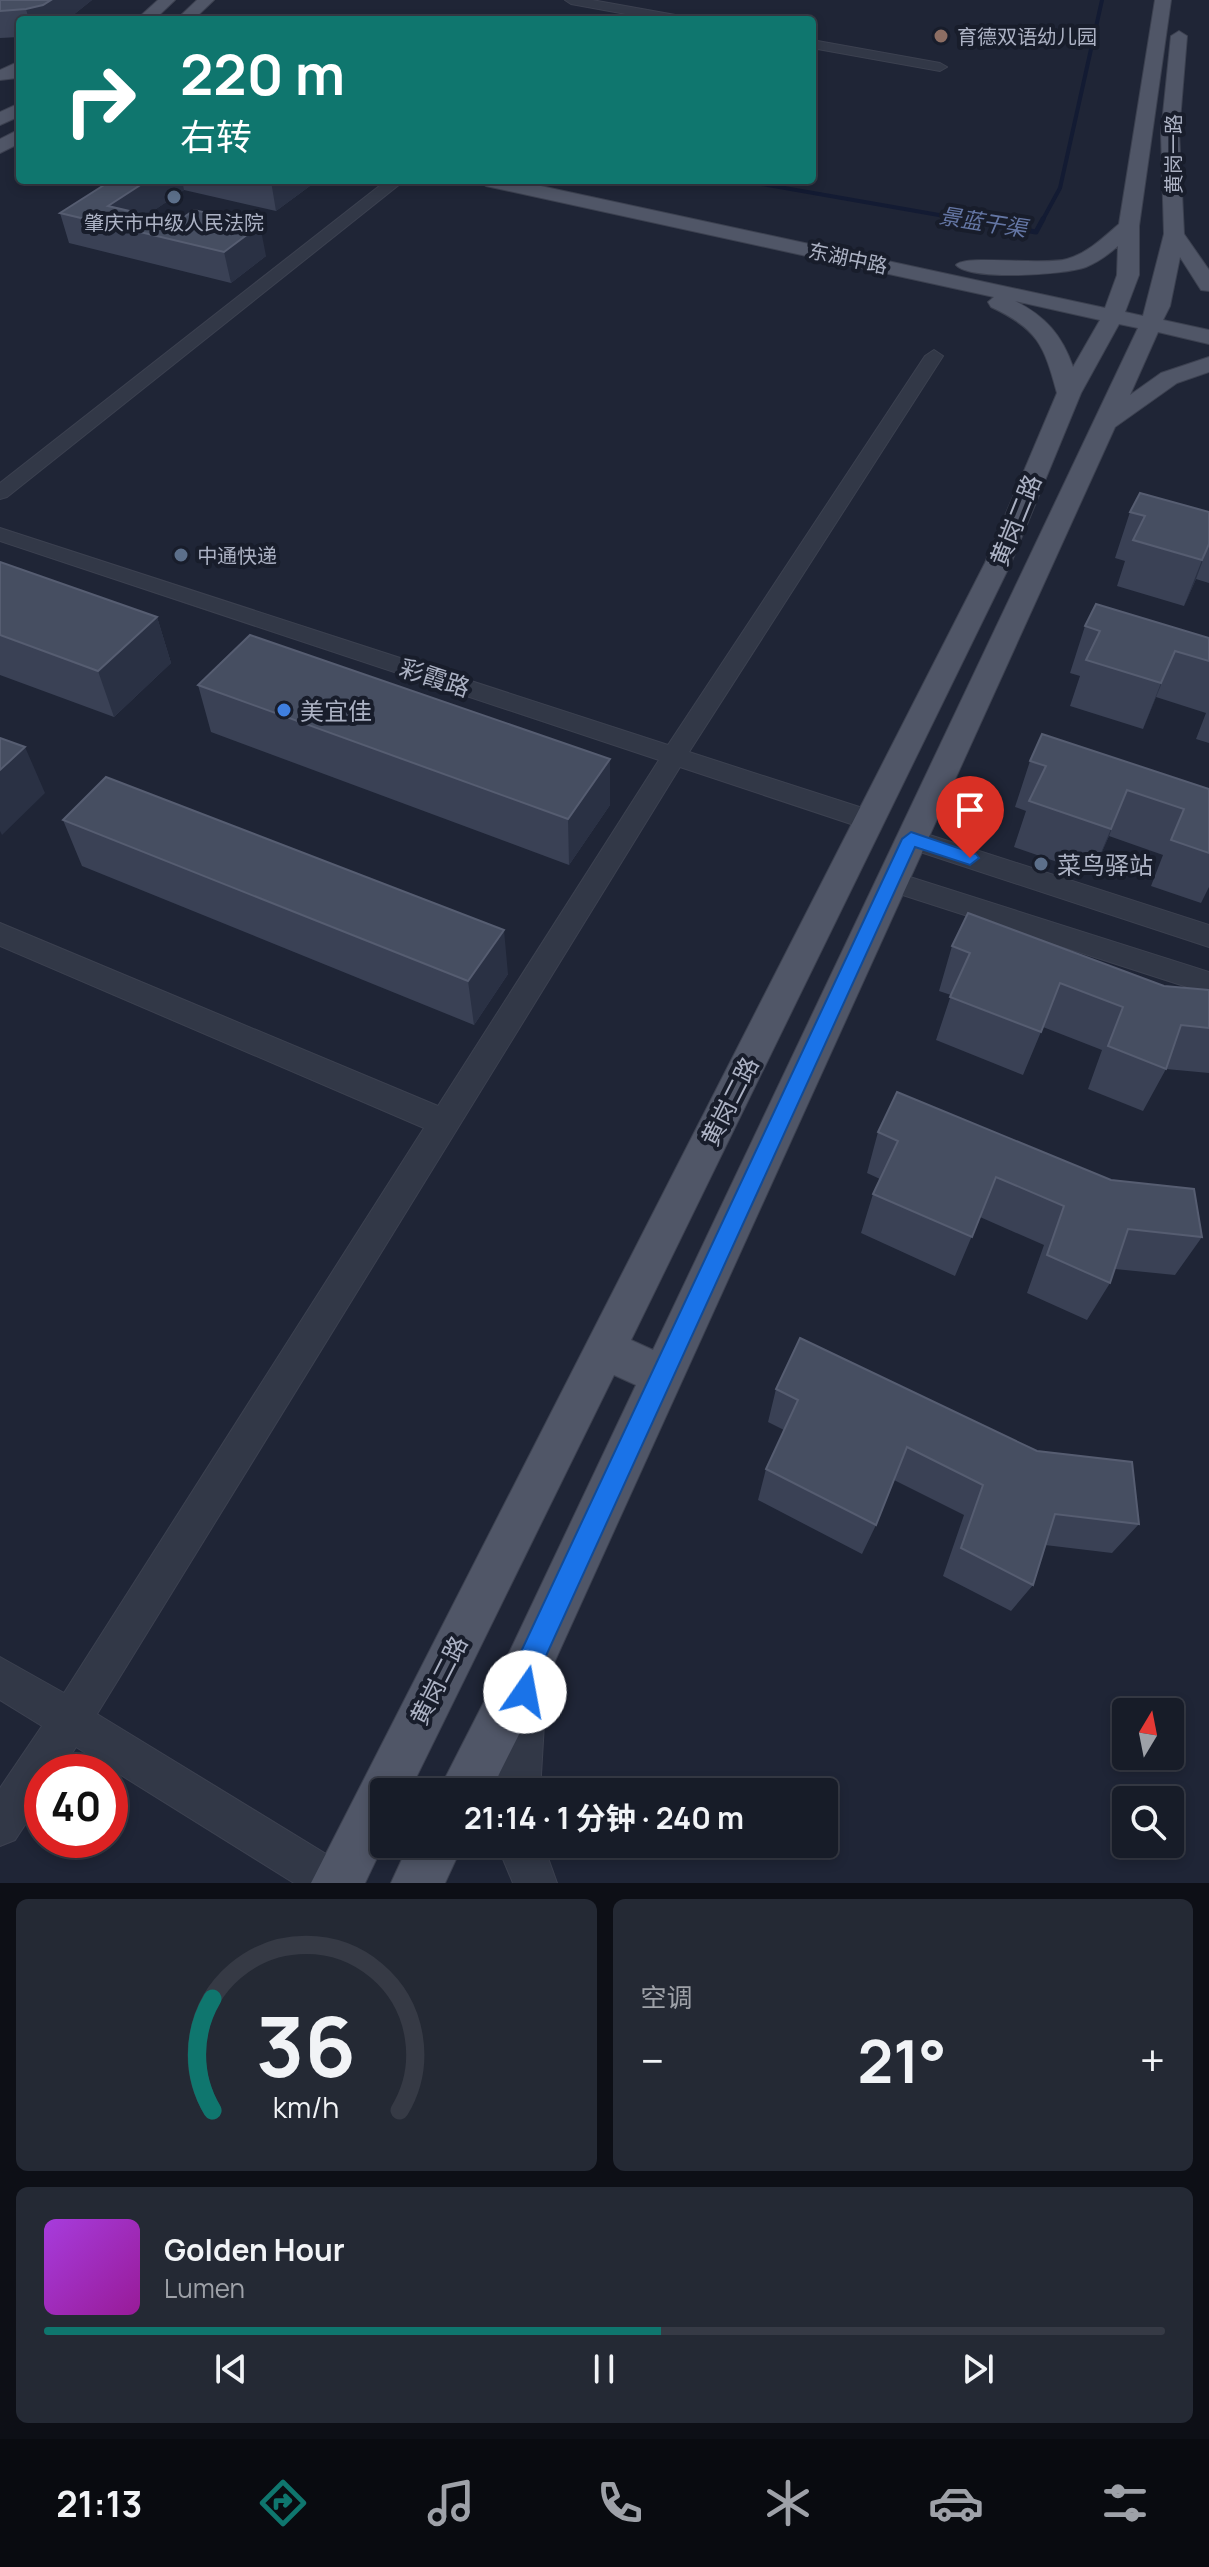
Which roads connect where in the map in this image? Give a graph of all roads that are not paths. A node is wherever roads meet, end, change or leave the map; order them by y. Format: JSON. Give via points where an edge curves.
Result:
{"nodes":[{"id":1,"x":167,"y":0,"type":"edge"},
{"id":2,"x":206,"y":0,"type":"edge"},
{"id":3,"x":571,"y":0,"type":"edge"},
{"id":4,"x":1163,"y":0,"type":"edge"},
{"id":5,"x":149,"y":16,"type":"edge"},
{"id":6,"x":188,"y":16,"type":"edge"},
{"id":7,"x":659,"y":16,"type":"edge"},
{"id":8,"x":1180,"y":16,"type":"dead end"},
{"id":9,"x":816,"y":45,"type":"edge"},
{"id":10,"x":13,"y":66,"type":"edge"},
{"id":11,"x":940,"y":67,"type":"dead end"},
{"id":12,"x":0,"y":77,"type":"edge"},
{"id":13,"x":392,"y":184,"type":"edge"},
{"id":14,"x":506,"y":184,"type":"edge"},
{"id":15,"x":572,"y":184,"type":"edge"},
{"id":16,"x":1129,"y":226,"type":"junction"},
{"id":17,"x":1174,"y":234,"type":"junction"},
{"id":18,"x":911,"y":263,"type":"junction"},
{"id":19,"x":966,"y":265,"type":"junction"},
{"id":20,"x":943,"y":279,"type":"junction"},
{"id":21,"x":1209,"y":285,"type":"edge"},
{"id":22,"x":1117,"y":307,"type":"junction"},
{"id":23,"x":1155,"y":315,"type":"junction"},
{"id":24,"x":1209,"y":317,"type":"edge"},
{"id":25,"x":1209,"y":337,"type":"edge"},
{"id":26,"x":934,"y":356,"type":"dead end"},
{"id":27,"x":1209,"y":364,"type":"edge"},
{"id":28,"x":1069,"y":393,"type":"junction"},
{"id":29,"x":1102,"y":424,"type":"junction"},
{"id":30,"x":0,"y":493,"type":"edge"},
{"id":31,"x":0,"y":534,"type":"edge"},
{"id":32,"x":674,"y":756,"type":"junction"},
{"id":33,"x":869,"y":820,"type":"junction"},
{"id":34,"x":911,"y":839,"type":"junction"},
{"id":35,"x":891,"y":881,"type":"junction"},
{"id":36,"x":0,"y":934,"type":"edge"},
{"id":37,"x":1209,"y":936,"type":"edge"},
{"id":38,"x":1209,"y":983,"type":"edge"},
{"id":39,"x":444,"y":1122,"type":"junction"},
{"id":40,"x":604,"y":1349,"type":"junction"},
{"id":41,"x":662,"y":1376,"type":"junction"},
{"id":42,"x":527,"y":1668,"type":"junction"},
{"id":43,"x":0,"y":1677,"type":"edge"},
{"id":44,"x":71,"y":1719,"type":"junction"},
{"id":45,"x":470,"y":1778,"type":"edge"},
{"id":46,"x":520,"y":1778,"type":"edge"},
{"id":47,"x":0,"y":1825,"type":"edge"},
{"id":48,"x":430,"y":1858,"type":"edge"},
{"id":49,"x":524,"y":1858,"type":"edge"},
{"id":50,"x":335,"y":1883,"type":"edge"},
{"id":51,"x":417,"y":1883,"type":"edge"},
{"id":52,"x":535,"y":1883,"type":"edge"}],
"edges":[{"from":1,"to":5,"type":"main road"},
{"from":2,"to":6,"type":"main road"},
{"from":3,"to":7,"type":"street"},
{"from":4,"to":16,"type":"main road","name":"黄岗一路"},
{"from":8,"to":17,"type":"main road","name":"黄岗一路","via":[[1170,133]]},
{"from":9,"to":11,"type":"street"},
{"from":10,"to":12,"type":"main road"},
{"from":13,"to":30,"type":"street"},
{"from":14,"to":18,"type":"main road","name":"东湖中路"},
{"from":15,"to":18,"type":"main road","name":"东湖中路"},
{"from":16,"to":19,"type":"main road","via":[[1088,259],[1070,264]]},
{"from":16,"to":22,"type":"main road","name":"黄岗一路","via":[[1128,275]]},
{"from":17,"to":21,"type":"main road"},
{"from":17,"to":23,"type":"main road","name":"黄岗一路"},
{"from":18,"to":19,"type":"main road","name":"东湖中路"},
{"from":18,"to":20,"type":"main road","name":"东湖中路"},
{"from":19,"to":22,"type":"main road","name":"东湖中路"},
{"from":20,"to":22,"type":"main road","name":"东湖中路"},
{"from":20,"to":28,"type":"main road","via":[[1013,308],[1047,330]]},
{"from":22,"to":23,"type":"main road","name":"东湖中路"},
{"from":22,"to":28,"type":"main road","name":"黄岗二路"},
{"from":23,"to":24,"type":"main road","name":"东湖中路"},
{"from":23,"to":25,"type":"main road","name":"东湖中路"},
{"from":23,"to":29,"type":"main road","name":"黄岗二路"},
{"from":26,"to":32,"type":"street"},
{"from":27,"to":29,"type":"main road","via":[[1169,378]]},
{"from":28,"to":33,"type":"main road","name":"黄岗二路","via":[[998,563]]},
{"from":29,"to":34,"type":"main road","name":"黄岗二路"},
{"from":31,"to":32,"type":"street","name":"彩霞路"},
{"from":32,"to":33,"type":"street","name":"彩霞路"},
{"from":32,"to":39,"type":"street"},
{"from":33,"to":40,"type":"main road","name":"黄岗二路"},
{"from":34,"to":35,"type":"main road","name":"黄岗二路"},
{"from":34,"to":37,"type":"street"},
{"from":35,"to":38,"type":"street"},
{"from":35,"to":41,"type":"main road","name":"黄岗二路"},
{"from":36,"to":39,"type":"street"},
{"from":39,"to":44,"type":"street"},
{"from":40,"to":41,"type":"main road"},
{"from":40,"to":50,"type":"main road","name":"黄岗二路"},
{"from":41,"to":42,"type":"main road","name":"黄岗二路"},
{"from":42,"to":45,"type":"main road","name":"黄岗二路"},
{"from":42,"to":46,"type":"street"},
{"from":43,"to":44,"type":"street"},
{"from":44,"to":47,"type":"street"},
{"from":44,"to":50,"type":"street"},
{"from":48,"to":51,"type":"main road"},
{"from":49,"to":52,"type":"street"}]}
